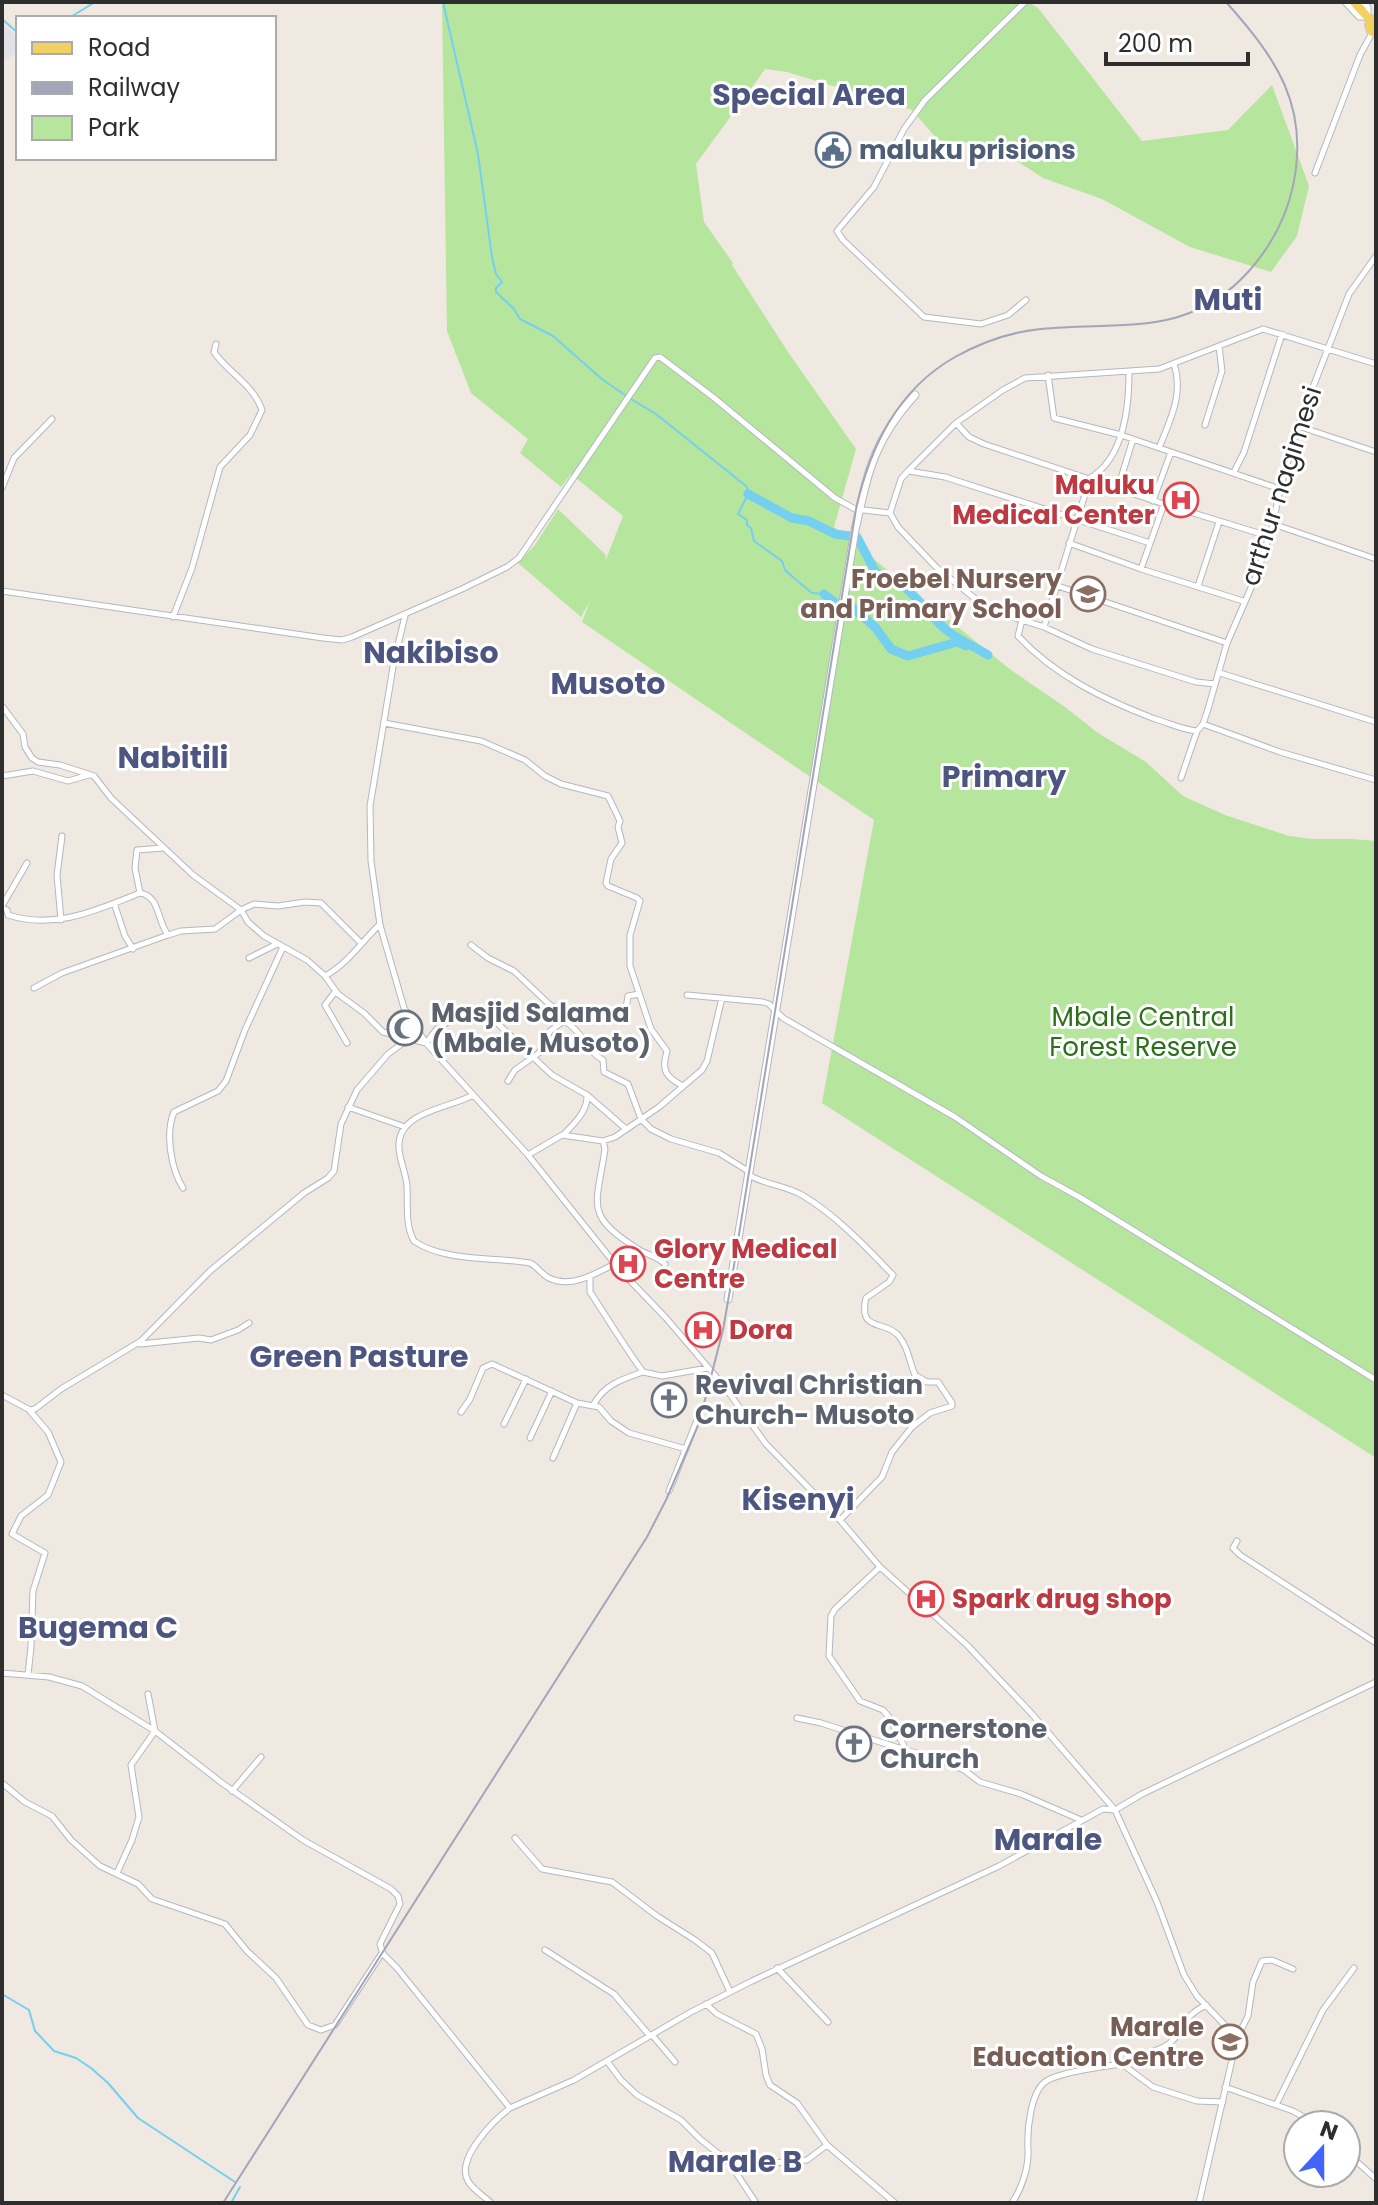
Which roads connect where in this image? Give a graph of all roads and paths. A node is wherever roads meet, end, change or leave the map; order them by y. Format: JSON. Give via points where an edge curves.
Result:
{"nodes":[{"id":1,"x":1025,"y":2,"type":"edge"},
{"id":2,"x":1345,"y":2,"type":"edge"},
{"id":3,"x":1354,"y":2,"type":"edge"},
{"id":4,"x":1363,"y":2,"type":"edge"},
{"id":5,"x":1372,"y":19,"type":"edge"},
{"id":6,"x":1374,"y":34,"type":"edge"},
{"id":7,"x":1315,"y":173,"type":"dead end"},
{"id":8,"x":1375,"y":261,"type":"edge"},
{"id":9,"x":1026,"y":300,"type":"dead end"},
{"id":10,"x":1282,"y":334,"type":"junction"},
{"id":11,"x":216,"y":344,"type":"dead end"},
{"id":12,"x":1219,"y":346,"type":"junction"},
{"id":13,"x":1328,"y":348,"type":"junction"},
{"id":14,"x":1174,"y":364,"type":"junction"},
{"id":15,"x":1376,"y":364,"type":"edge"},
{"id":16,"x":1129,"y":372,"type":"junction"},
{"id":17,"x":1048,"y":375,"type":"junction"},
{"id":18,"x":915,"y":395,"type":"dead end"},
{"id":19,"x":52,"y":419,"type":"dead end"},
{"id":20,"x":956,"y":423,"type":"junction"},
{"id":21,"x":1205,"y":425,"type":"dead end"},
{"id":22,"x":1298,"y":426,"type":"junction"},
{"id":23,"x":1121,"y":435,"type":"junction"},
{"id":24,"x":1133,"y":439,"type":"junction"},
{"id":25,"x":1159,"y":448,"type":"junction"},
{"id":26,"x":1171,"y":452,"type":"junction"},
{"id":27,"x":1376,"y":452,"type":"edge"},
{"id":28,"x":908,"y":471,"type":"junction"},
{"id":29,"x":1234,"y":472,"type":"junction"},
{"id":30,"x":1090,"y":478,"type":"junction"},
{"id":31,"x":2,"y":488,"type":"edge"},
{"id":32,"x":1118,"y":488,"type":"junction"},
{"id":33,"x":1280,"y":489,"type":"junction"},
{"id":34,"x":1153,"y":501,"type":"junction"},
{"id":35,"x":1164,"y":504,"type":"junction"},
{"id":36,"x":860,"y":510,"type":"junction"},
{"id":37,"x":890,"y":513,"type":"junction"},
{"id":38,"x":1076,"y":521,"type":"junction"},
{"id":39,"x":1219,"y":522,"type":"junction"},
{"id":40,"x":1273,"y":524,"type":"junction"},
{"id":41,"x":1268,"y":536,"type":"junction"},
{"id":42,"x":1069,"y":543,"type":"junction"},
{"id":43,"x":1150,"y":543,"type":"junction"},
{"id":44,"x":1376,"y":559,"type":"edge"},
{"id":45,"x":1141,"y":569,"type":"junction"},
{"id":46,"x":1055,"y":585,"type":"junction"},
{"id":47,"x":1198,"y":586,"type":"junction"},
{"id":48,"x":2,"y":591,"type":"edge"},
{"id":49,"x":1243,"y":601,"type":"junction"},
{"id":50,"x":405,"y":616,"type":"junction"},
{"id":51,"x":173,"y":617,"type":"junction"},
{"id":52,"x":1022,"y":620,"type":"junction"},
{"id":53,"x":1044,"y":627,"type":"junction"},
{"id":54,"x":1227,"y":643,"type":"junction"},
{"id":55,"x":1220,"y":673,"type":"junction"},
{"id":56,"x":1215,"y":684,"type":"junction"},
{"id":57,"x":2,"y":706,"type":"edge"},
{"id":58,"x":1376,"y":722,"type":"edge"},
{"id":59,"x":384,"y":723,"type":"junction"},
{"id":60,"x":1203,"y":724,"type":"junction"},
{"id":61,"x":1197,"y":731,"type":"junction"},
{"id":62,"x":90,"y":775,"type":"junction"},
{"id":63,"x":2,"y":776,"type":"edge"},
{"id":64,"x":1181,"y":778,"type":"dead end"},
{"id":65,"x":1376,"y":780,"type":"edge"},
{"id":66,"x":62,"y":836,"type":"dead end"},
{"id":67,"x":164,"y":848,"type":"junction"},
{"id":68,"x":27,"y":863,"type":"dead end"},
{"id":69,"x":140,"y":893,"type":"junction"},
{"id":70,"x":114,"y":903,"type":"junction"},
{"id":71,"x":2,"y":907,"type":"edge"},
{"id":72,"x":241,"y":910,"type":"junction"},
{"id":73,"x":61,"y":920,"type":"junction"},
{"id":74,"x":380,"y":925,"type":"junction"},
{"id":75,"x":168,"y":935,"type":"junction"},
{"id":76,"x":361,"y":943,"type":"junction"},
{"id":77,"x":280,"y":945,"type":"junction"},
{"id":78,"x":471,"y":945,"type":"dead end"},
{"id":79,"x":133,"y":949,"type":"junction"},
{"id":80,"x":249,"y":958,"type":"dead end"},
{"id":81,"x":325,"y":976,"type":"junction"},
{"id":82,"x":34,"y":988,"type":"dead end"},
{"id":83,"x":336,"y":991,"type":"junction"},
{"id":84,"x":639,"y":994,"type":"junction"},
{"id":85,"x":687,"y":995,"type":"dead end"},
{"id":86,"x":722,"y":998,"type":"junction"},
{"id":87,"x":774,"y":1012,"type":"junction"},
{"id":88,"x":565,"y":1017,"type":"junction"},
{"id":89,"x":407,"y":1040,"type":"junction"},
{"id":90,"x":347,"y":1043,"type":"dead end"},
{"id":91,"x":426,"y":1043,"type":"junction"},
{"id":92,"x":533,"y":1058,"type":"junction"},
{"id":93,"x":508,"y":1081,"type":"dead end"},
{"id":94,"x":683,"y":1086,"type":"junction"},
{"id":95,"x":473,"y":1095,"type":"junction"},
{"id":96,"x":587,"y":1095,"type":"junction"},
{"id":97,"x":348,"y":1107,"type":"junction"},
{"id":98,"x":641,"y":1119,"type":"junction"},
{"id":99,"x":405,"y":1127,"type":"junction"},
{"id":100,"x":626,"y":1129,"type":"junction"},
{"id":101,"x":562,"y":1135,"type":"junction"},
{"id":102,"x":603,"y":1141,"type":"junction"},
{"id":103,"x":528,"y":1155,"type":"junction"},
{"id":104,"x":748,"y":1173,"type":"junction"},
{"id":105,"x":183,"y":1188,"type":"dead end"},
{"id":106,"x":616,"y":1263,"type":"junction"},
{"id":107,"x":665,"y":1264,"type":"dead end"},
{"id":108,"x":590,"y":1276,"type":"junction"},
{"id":109,"x":728,"y":1299,"type":"dead end"},
{"id":110,"x":249,"y":1323,"type":"dead end"},
{"id":111,"x":135,"y":1344,"type":"junction"},
{"id":112,"x":708,"y":1368,"type":"junction"},
{"id":113,"x":643,"y":1372,"type":"junction"},
{"id":114,"x":526,"y":1379,"type":"junction"},
{"id":115,"x":1376,"y":1380,"type":"edge"},
{"id":116,"x":552,"y":1391,"type":"junction"},
{"id":117,"x":2,"y":1395,"type":"edge"},
{"id":118,"x":577,"y":1403,"type":"junction"},
{"id":119,"x":594,"y":1404,"type":"junction"},
{"id":120,"x":30,"y":1410,"type":"junction"},
{"id":121,"x":701,"y":1410,"type":"dead end"},
{"id":122,"x":461,"y":1412,"type":"dead end"},
{"id":123,"x":504,"y":1424,"type":"dead end"},
{"id":124,"x":530,"y":1438,"type":"dead end"},
{"id":125,"x":686,"y":1449,"type":"junction"},
{"id":126,"x":553,"y":1458,"type":"dead end"},
{"id":127,"x":669,"y":1491,"type":"dead end"},
{"id":128,"x":840,"y":1520,"type":"junction"},
{"id":129,"x":1237,"y":1541,"type":"dead end"},
{"id":130,"x":880,"y":1567,"type":"junction"},
{"id":131,"x":1376,"y":1643,"type":"edge"},
{"id":132,"x":2,"y":1673,"type":"edge"},
{"id":133,"x":28,"y":1675,"type":"junction"},
{"id":134,"x":1376,"y":1682,"type":"edge"},
{"id":135,"x":148,"y":1694,"type":"dead end"},
{"id":136,"x":797,"y":1718,"type":"dead end"},
{"id":137,"x":155,"y":1731,"type":"junction"},
{"id":138,"x":906,"y":1750,"type":"junction"},
{"id":139,"x":261,"y":1757,"type":"dead end"},
{"id":140,"x":2,"y":1783,"type":"edge"},
{"id":141,"x":232,"y":1791,"type":"junction"},
{"id":142,"x":1115,"y":1810,"type":"junction"},
{"id":143,"x":1081,"y":1820,"type":"junction"},
{"id":144,"x":515,"y":1838,"type":"dead end"},
{"id":145,"x":117,"y":1873,"type":"junction"},
{"id":146,"x":545,"y":1950,"type":"dead end"},
{"id":147,"x":382,"y":1952,"type":"junction"},
{"id":148,"x":777,"y":1968,"type":"junction"},
{"id":149,"x":1354,"y":1968,"type":"dead end"},
{"id":150,"x":1293,"y":1969,"type":"dead end"},
{"id":151,"x":730,"y":1992,"type":"junction"},
{"id":152,"x":706,"y":2004,"type":"junction"},
{"id":153,"x":1206,"y":2005,"type":"junction"},
{"id":154,"x":828,"y":2022,"type":"dead end"},
{"id":155,"x":651,"y":2036,"type":"junction"},
{"id":156,"x":1237,"y":2038,"type":"junction"},
{"id":157,"x":607,"y":2061,"type":"junction"},
{"id":158,"x":675,"y":2062,"type":"dead end"},
{"id":159,"x":1122,"y":2064,"type":"junction"},
{"id":160,"x":1225,"y":2087,"type":"junction"},
{"id":161,"x":1223,"y":2102,"type":"junction"},
{"id":162,"x":1276,"y":2105,"type":"junction"},
{"id":163,"x":510,"y":2108,"type":"junction"},
{"id":164,"x":1287,"y":2109,"type":"edge"},
{"id":165,"x":827,"y":2145,"type":"junction"},
{"id":166,"x":761,"y":2164,"type":"dead end"},
{"id":167,"x":491,"y":2203,"type":"edge"},
{"id":168,"x":756,"y":2203,"type":"edge"},
{"id":169,"x":895,"y":2203,"type":"edge"},
{"id":170,"x":1012,"y":2203,"type":"edge"},
{"id":171,"x":1199,"y":2203,"type":"edge"}],
"edges":[{"from":1,"to":9,"type":"street","via":[[925,100],[874,187],[837,233],[924,317],[981,324],[1008,315]]},
{"from":2,"to":5,"type":"street","via":[[1359,17]]},
{"from":3,"to":5,"type":"main road"},
{"from":4,"to":5,"type":"street"},
{"from":5,"to":6,"type":"main road"},
{"from":6,"to":7,"type":"street","via":[[1360,55]]},
{"from":8,"to":13,"type":"street","name":"arthur nagimesi","via":[[1349,294]]},
{"from":10,"to":12,"type":"street","via":[[1263,329]]},
{"from":10,"to":13,"type":"street"},
{"from":10,"to":29,"type":"street"},
{"from":11,"to":51,"type":"street","via":[[221,363],[235,372],[262,410],[250,435],[220,467]]},
{"from":12,"to":14,"type":"street"},
{"from":12,"to":21,"type":"street","via":[[1222,371]]},
{"from":13,"to":15,"type":"street"},
{"from":13,"to":22,"type":"street","name":"arthur nagimesi"},
{"from":14,"to":16,"type":"street"},
{"from":14,"to":25,"type":"street","via":[[1178,396]]},
{"from":16,"to":17,"type":"street"},
{"from":16,"to":23,"type":"street"},
{"from":17,"to":20,"type":"street","via":[[1014,382]]},
{"from":17,"to":23,"type":"street","via":[[1054,418]]},
{"from":18,"to":36,"type":"main road","via":[[879,444]]},
{"from":19,"to":31,"type":"street","via":[[14,458]]},
{"from":20,"to":28,"type":"street"},
{"from":20,"to":30,"type":"street","via":[[977,442]]},
{"from":22,"to":27,"type":"street"},
{"from":22,"to":33,"type":"street","name":"arthur nagimesi"},
{"from":23,"to":24,"type":"street"},
{"from":23,"to":30,"type":"street","via":[[1103,470]]},
{"from":24,"to":25,"type":"street"},
{"from":24,"to":32,"type":"street"},
{"from":25,"to":26,"type":"street"},
{"from":26,"to":29,"type":"street"},
{"from":26,"to":34,"type":"street"},
{"from":28,"to":37,"type":"street"},
{"from":28,"to":38,"type":"street","via":[[945,477]]},
{"from":29,"to":33,"type":"street"},
{"from":30,"to":32,"type":"street"},
{"from":30,"to":38,"type":"street"},
{"from":32,"to":34,"type":"street"},
{"from":33,"to":40,"type":"street","name":"arthur nagimesi"},
{"from":34,"to":35,"type":"street"},
{"from":35,"to":39,"type":"street"},
{"from":35,"to":43,"type":"street"},
{"from":36,"to":37,"type":"street"},
{"from":36,"to":50,"type":"street","via":[[835,498],[713,397],[655,358],[519,558]]},
{"from":36,"to":87,"type":"main road"},
{"from":37,"to":52,"type":"street","via":[[950,579],[989,608]]},
{"from":38,"to":42,"type":"street"},
{"from":38,"to":43,"type":"street"},
{"from":39,"to":41,"type":"street"},
{"from":39,"to":47,"type":"street"},
{"from":40,"to":41,"type":"street","name":"arthur nagimesi"},
{"from":40,"to":44,"type":"street"},
{"from":41,"to":49,"type":"street","name":"arthur nagimesi"},
{"from":42,"to":45,"type":"street"},
{"from":42,"to":46,"type":"street"},
{"from":43,"to":45,"type":"street"},
{"from":45,"to":47,"type":"street"},
{"from":46,"to":53,"type":"street"},
{"from":46,"to":54,"type":"street"},
{"from":47,"to":49,"type":"street"},
{"from":48,"to":51,"type":"street"},
{"from":49,"to":54,"type":"street","name":"arthur nagimesi"},
{"from":50,"to":51,"type":"street","via":[[342,640]]},
{"from":50,"to":59,"type":"street"},
{"from":52,"to":53,"type":"street"},
{"from":52,"to":61,"type":"street","via":[[1018,636],[1083,687],[1118,705]]},
{"from":53,"to":56,"type":"street","via":[[1092,649]]},
{"from":54,"to":55,"type":"street","name":"arthur nagimesi"},
{"from":55,"to":56,"type":"street","name":"arthur nagimesi"},
{"from":55,"to":58,"type":"street"},
{"from":56,"to":60,"type":"street","name":"arthur nagimesi"},
{"from":57,"to":62,"type":"street","via":[[34,760]]},
{"from":59,"to":74,"type":"street","via":[[369,830]]},
{"from":59,"to":84,"type":"street","via":[[481,741],[525,760],[561,784],[608,796],[620,821],[622,843],[611,859],[606,883],[640,901],[628,945]]},
{"from":60,"to":61,"type":"street"},
{"from":60,"to":65,"type":"street"},
{"from":61,"to":64,"type":"street"},
{"from":62,"to":63,"type":"street","via":[[68,781],[33,771]]},
{"from":62,"to":67,"type":"street"},
{"from":66,"to":73,"type":"street","via":[[57,875]]},
{"from":67,"to":69,"type":"street","via":[[137,850]]},
{"from":67,"to":72,"type":"street"},
{"from":68,"to":71,"type":"street"},
{"from":69,"to":70,"type":"street"},
{"from":69,"to":75,"type":"street","via":[[154,900]]},
{"from":70,"to":73,"type":"street"},
{"from":70,"to":79,"type":"street"},
{"from":71,"to":73,"type":"street","via":[[19,918]]},
{"from":72,"to":75,"type":"street","via":[[215,929]]},
{"from":72,"to":76,"type":"street","via":[[254,904],[321,903]]},
{"from":72,"to":77,"type":"street","via":[[248,922]]},
{"from":74,"to":76,"type":"street"},
{"from":74,"to":91,"type":"street","via":[[404,1008]]},
{"from":75,"to":79,"type":"street"},
{"from":76,"to":81,"type":"street"},
{"from":77,"to":80,"type":"street"},
{"from":77,"to":81,"type":"street"},
{"from":77,"to":105,"type":"street","via":[[226,1081],[218,1091],[174,1112],[173,1167]]},
{"from":78,"to":88,"type":"street","via":[[514,971]]},
{"from":79,"to":82,"type":"street"},
{"from":81,"to":83,"type":"street"},
{"from":83,"to":89,"type":"street","via":[[383,1032]]},
{"from":83,"to":90,"type":"street","via":[[325,1005]]},
{"from":84,"to":88,"type":"street","via":[[628,996],[619,1016]]},
{"from":84,"to":94,"type":"street","via":[[651,1029],[667,1051],[665,1074]]},
{"from":85,"to":86,"type":"street"},
{"from":86,"to":87,"type":"street","via":[[763,1002]]},
{"from":86,"to":94,"type":"street","via":[[707,1061]]},
{"from":87,"to":104,"type":"main road"},
{"from":87,"to":115,"type":"street","via":[[966,1123],[1041,1176]]},
{"from":88,"to":92,"type":"street"},
{"from":88,"to":98,"type":"street","via":[[592,1055],[603,1060],[604,1072],[628,1084]]},
{"from":89,"to":91,"type":"street"},
{"from":89,"to":97,"type":"street","via":[[380,1062]]},
{"from":91,"to":92,"type":"street","via":[[452,1018],[472,1015],[496,1022]]},
{"from":91,"to":95,"type":"street"},
{"from":92,"to":93,"type":"street"},
{"from":92,"to":96,"type":"street"},
{"from":94,"to":98,"type":"street"},
{"from":95,"to":99,"type":"street"},
{"from":95,"to":103,"type":"street"},
{"from":96,"to":100,"type":"street"},
{"from":96,"to":101,"type":"street","via":[[582,1113]]},
{"from":97,"to":99,"type":"street"},
{"from":97,"to":111,"type":"street","via":[[328,1178],[210,1271]]},
{"from":98,"to":100,"type":"street"},
{"from":98,"to":104,"type":"street","via":[[663,1135],[719,1153]]},
{"from":99,"to":108,"type":"street","via":[[398,1142],[407,1223],[414,1241],[459,1256],[530,1263],[562,1283]]},
{"from":100,"to":102,"type":"street"},
{"from":101,"to":102,"type":"street"},
{"from":101,"to":103,"type":"street"},
{"from":102,"to":107,"type":"street","via":[[598,1211],[608,1228]]},
{"from":103,"to":106,"type":"street"},
{"from":104,"to":109,"type":"main road"},
{"from":104,"to":128,"type":"street","via":[[815,1204],[893,1275],[866,1298],[867,1319],[898,1336],[915,1375],[938,1382],[952,1403],[912,1427],[892,1452],[882,1477]]},
{"from":106,"to":108,"type":"street"},
{"from":106,"to":112,"type":"street"},
{"from":108,"to":113,"type":"street","via":[[590,1292]]},
{"from":110,"to":111,"type":"street","via":[[211,1340]]},
{"from":111,"to":120,"type":"street"},
{"from":112,"to":113,"type":"street","via":[[662,1376]]},
{"from":112,"to":128,"type":"street","via":[[766,1444]]},
{"from":113,"to":119,"type":"street","via":[[607,1388]]},
{"from":114,"to":116,"type":"street"},
{"from":114,"to":122,"type":"street","via":[[485,1365]]},
{"from":114,"to":123,"type":"street"},
{"from":116,"to":118,"type":"street"},
{"from":116,"to":124,"type":"street"},
{"from":117,"to":120,"type":"street"},
{"from":118,"to":119,"type":"street"},
{"from":118,"to":126,"type":"street"},
{"from":119,"to":125,"type":"street","via":[[629,1433]]},
{"from":120,"to":133,"type":"street","via":[[48,1432],[61,1462],[48,1495],[21,1516],[12,1534],[45,1553],[33,1591]]},
{"from":121,"to":125,"type":"street"},
{"from":125,"to":127,"type":"street"},
{"from":128,"to":130,"type":"street"},
{"from":129,"to":131,"type":"street","via":[[1233,1548],[1240,1555]]},
{"from":130,"to":138,"type":"street","via":[[835,1609],[829,1656],[852,1693],[889,1717]]},
{"from":130,"to":142,"type":"street","via":[[967,1645]]},
{"from":132,"to":133,"type":"street"},
{"from":133,"to":137,"type":"street","via":[[82,1686]]},
{"from":134,"to":142,"type":"street"},
{"from":135,"to":137,"type":"street"},
{"from":136,"to":138,"type":"street"},
{"from":137,"to":141,"type":"street"},
{"from":137,"to":145,"type":"street","via":[[131,1765],[139,1817]]},
{"from":138,"to":143,"type":"street"},
{"from":139,"to":141,"type":"street"},
{"from":140,"to":145,"type":"street","via":[[52,1816],[100,1866]]},
{"from":141,"to":147,"type":"street","via":[[395,1893],[400,1904],[380,1942]]},
{"from":142,"to":143,"type":"street","via":[[1103,1809]]},
{"from":142,"to":153,"type":"street","via":[[1184,1975]]},
{"from":143,"to":148,"type":"street","via":[[999,1866]]},
{"from":144,"to":151,"type":"street","via":[[542,1869],[612,1882],[695,1940],[712,1953]]},
{"from":145,"to":147,"type":"street","via":[[156,1902],[225,1924],[273,1975],[308,2025],[319,2029],[335,2025]]},
{"from":146,"to":155,"type":"street","via":[[614,1994]]},
{"from":147,"to":163,"type":"street"},
{"from":148,"to":151,"type":"street"},
{"from":148,"to":154,"type":"street"},
{"from":149,"to":162,"type":"street","via":[[1323,2010]]},
{"from":150,"to":156,"type":"street","via":[[1266,1959],[1259,1964],[1248,2016]]},
{"from":151,"to":152,"type":"street"},
{"from":152,"to":155,"type":"street"},
{"from":152,"to":165,"type":"street","via":[[755,2033],[768,2082],[802,2108]]},
{"from":153,"to":156,"type":"street"},
{"from":153,"to":159,"type":"street","via":[[1186,2019],[1168,2045]]},
{"from":155,"to":157,"type":"street"},
{"from":155,"to":158,"type":"street"},
{"from":156,"to":160,"type":"street"},
{"from":157,"to":163,"type":"street"},
{"from":157,"to":168,"type":"street","via":[[637,2095],[681,2120],[726,2159]]},
{"from":159,"to":161,"type":"street","via":[[1155,2088],[1197,2101]]},
{"from":159,"to":170,"type":"street","via":[[1052,2078],[1041,2085],[1028,2126],[1025,2173]]},
{"from":160,"to":161,"type":"street"},
{"from":160,"to":162,"type":"street"},
{"from":161,"to":171,"type":"street"},
{"from":162,"to":164,"type":"street"},
{"from":163,"to":167,"type":"street","via":[[478,2140],[466,2169],[467,2180]]},
{"from":165,"to":166,"type":"street","via":[[807,2160]]},
{"from":165,"to":169,"type":"street"}]}
